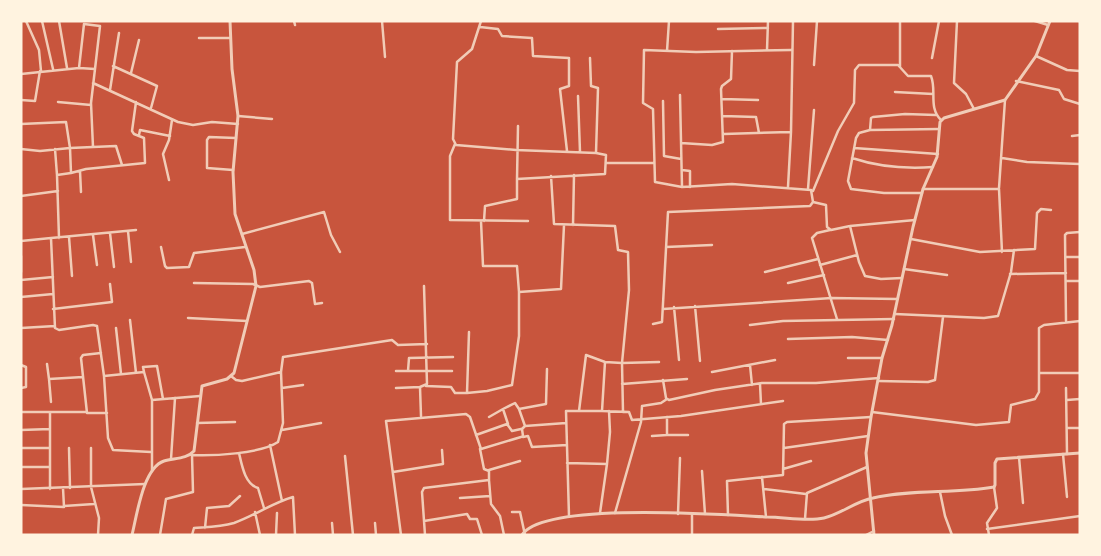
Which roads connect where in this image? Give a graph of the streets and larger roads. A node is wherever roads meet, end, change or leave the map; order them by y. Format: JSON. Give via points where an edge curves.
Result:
{"nodes":[{"id":1,"x":26,"y":21,"type":"edge"},
{"id":2,"x":42,"y":21,"type":"edge"},
{"id":3,"x":59,"y":21,"type":"edge"},
{"id":4,"x":230,"y":21,"type":"edge"},
{"id":5,"x":382,"y":21,"type":"edge"},
{"id":6,"x":481,"y":21,"type":"edge"},
{"id":7,"x":669,"y":21,"type":"edge"},
{"id":8,"x":768,"y":21,"type":"edge"},
{"id":9,"x":793,"y":21,"type":"edge"},
{"id":10,"x":817,"y":21,"type":"edge"},
{"id":11,"x":900,"y":21,"type":"edge"},
{"id":12,"x":939,"y":21,"type":"edge"},
{"id":13,"x":958,"y":21,"type":"edge"},
{"id":14,"x":1035,"y":21,"type":"edge"},
{"id":15,"x":1050,"y":21,"type":"edge"},
{"id":16,"x":1049,"y":26,"type":"junction"},
{"id":17,"x":480,"y":28,"type":"junction"},
{"id":18,"x":718,"y":28,"type":"dead end"},
{"id":19,"x":768,"y":28,"type":"junction"},
{"id":20,"x":120,"y":33,"type":"dead end"},
{"id":21,"x":199,"y":38,"type":"dead end"},
{"id":22,"x":230,"y":38,"type":"junction"},
{"id":23,"x":139,"y":40,"type":"dead end"},
{"id":24,"x":767,"y":50,"type":"junction"},
{"id":25,"x":791,"y":50,"type":"junction"},
{"id":26,"x":667,"y":51,"type":"junction"},
{"id":27,"x":732,"y":51,"type":"junction"},
{"id":28,"x":1036,"y":56,"type":"junction"},
{"id":29,"x":385,"y":57,"type":"dead end"},
{"id":30,"x":590,"y":58,"type":"dead end"},
{"id":31,"x":932,"y":58,"type":"dead end"},
{"id":32,"x":814,"y":65,"type":"dead end"},
{"id":33,"x":113,"y":66,"type":"junction"},
{"id":34,"x":900,"y":67,"type":"junction"},
{"id":35,"x":67,"y":68,"type":"junction"},
{"id":36,"x":79,"y":68,"type":"junction"},
{"id":37,"x":53,"y":69,"type":"junction"},
{"id":38,"x":95,"y":69,"type":"junction"},
{"id":39,"x":40,"y":71,"type":"junction"},
{"id":40,"x":1080,"y":71,"type":"edge"},
{"id":41,"x":131,"y":73,"type":"junction"},
{"id":42,"x":21,"y":74,"type":"edge"},
{"id":43,"x":1016,"y":81,"type":"junction"},
{"id":44,"x":94,"y":83,"type":"junction"},
{"id":45,"x":110,"y":90,"type":"junction"},
{"id":46,"x":895,"y":92,"type":"dead end"},
{"id":47,"x":933,"y":94,"type":"junction"},
{"id":48,"x":680,"y":95,"type":"dead end"},
{"id":49,"x":578,"y":96,"type":"dead end"},
{"id":50,"x":722,"y":99,"type":"junction"},
{"id":51,"x":21,"y":100,"type":"edge"},
{"id":52,"x":758,"y":100,"type":"dead end"},
{"id":53,"x":1005,"y":100,"type":"junction"},
{"id":54,"x":663,"y":101,"type":"dead end"},
{"id":55,"x":58,"y":102,"type":"dead end"},
{"id":56,"x":136,"y":102,"type":"junction"},
{"id":57,"x":1080,"y":104,"type":"edge"},
{"id":58,"x":91,"y":105,"type":"junction"},
{"id":59,"x":150,"y":108,"type":"junction"},
{"id":60,"x":814,"y":110,"type":"dead end"},
{"id":61,"x":974,"y":110,"type":"junction"},
{"id":62,"x":936,"y":115,"type":"junction"},
{"id":63,"x":238,"y":116,"type":"junction"},
{"id":64,"x":723,"y":116,"type":"junction"},
{"id":65,"x":272,"y":119,"type":"dead end"},
{"id":66,"x":172,"y":120,"type":"junction"},
{"id":67,"x":941,"y":120,"type":"junction"},
{"id":68,"x":21,"y":124,"type":"edge"},
{"id":69,"x":238,"y":124,"type":"junction"},
{"id":70,"x":518,"y":126,"type":"dead end"},
{"id":71,"x":940,"y":129,"type":"junction"},
{"id":72,"x":870,"y":130,"type":"junction"},
{"id":73,"x":791,"y":132,"type":"junction"},
{"id":74,"x":724,"y":134,"type":"junction"},
{"id":75,"x":759,"y":134,"type":"junction"},
{"id":76,"x":1080,"y":135,"type":"edge"},
{"id":77,"x":139,"y":136,"type":"junction"},
{"id":78,"x":170,"y":136,"type":"junction"},
{"id":79,"x":1072,"y":136,"type":"dead end"},
{"id":80,"x":236,"y":138,"type":"junction"},
{"id":81,"x":680,"y":143,"type":"junction"},
{"id":82,"x":455,"y":144,"type":"junction"},
{"id":83,"x":93,"y":147,"type":"junction"},
{"id":84,"x":21,"y":148,"type":"edge"},
{"id":85,"x":70,"y":148,"type":"junction"},
{"id":86,"x":854,"y":148,"type":"junction"},
{"id":87,"x":55,"y":150,"type":"junction"},
{"id":88,"x":516,"y":150,"type":"junction"},
{"id":89,"x":567,"y":151,"type":"junction"},
{"id":90,"x":580,"y":152,"type":"junction"},
{"id":91,"x":596,"y":153,"type":"junction"},
{"id":92,"x":938,"y":154,"type":"junction"},
{"id":93,"x":852,"y":158,"type":"junction"},
{"id":94,"x":1001,"y":158,"type":"junction"},
{"id":95,"x":681,"y":159,"type":"junction"},
{"id":96,"x":606,"y":162,"type":"junction"},
{"id":97,"x":654,"y":163,"type":"junction"},
{"id":98,"x":1080,"y":164,"type":"edge"},
{"id":99,"x":122,"y":165,"type":"junction"},
{"id":100,"x":933,"y":167,"type":"junction"},
{"id":101,"x":234,"y":170,"type":"junction"},
{"id":102,"x":682,"y":170,"type":"junction"},
{"id":103,"x":80,"y":171,"type":"junction"},
{"id":104,"x":71,"y":173,"type":"junction"},
{"id":105,"x":57,"y":175,"type":"junction"},
{"id":106,"x":574,"y":175,"type":"junction"},
{"id":107,"x":551,"y":176,"type":"junction"},
{"id":108,"x":517,"y":179,"type":"junction"},
{"id":109,"x":169,"y":180,"type":"dead end"},
{"id":110,"x":690,"y":186,"type":"junction"},
{"id":111,"x":682,"y":187,"type":"junction"},
{"id":112,"x":788,"y":187,"type":"junction"},
{"id":113,"x":999,"y":188,"type":"junction"},
{"id":114,"x":808,"y":189,"type":"junction"},
{"id":115,"x":58,"y":191,"type":"junction"},
{"id":116,"x":813,"y":191,"type":"junction"},
{"id":117,"x":923,"y":191,"type":"junction"},
{"id":118,"x":81,"y":192,"type":"dead end"},
{"id":119,"x":21,"y":196,"type":"edge"},
{"id":120,"x":813,"y":202,"type":"junction"},
{"id":121,"x":1051,"y":210,"type":"dead end"},
{"id":122,"x":915,"y":220,"type":"junction"},
{"id":123,"x":482,"y":221,"type":"junction"},
{"id":124,"x":528,"y":221,"type":"dead end"},
{"id":125,"x":564,"y":225,"type":"junction"},
{"id":126,"x":573,"y":226,"type":"junction"},
{"id":127,"x":850,"y":226,"type":"junction"},
{"id":128,"x":136,"y":230,"type":"dead end"},
{"id":129,"x":831,"y":230,"type":"junction"},
{"id":130,"x":128,"y":231,"type":"junction"},
{"id":131,"x":1080,"y":232,"type":"edge"},
{"id":132,"x":110,"y":233,"type":"junction"},
{"id":133,"x":93,"y":235,"type":"junction"},
{"id":134,"x":241,"y":235,"type":"junction"},
{"id":135,"x":69,"y":237,"type":"junction"},
{"id":136,"x":51,"y":238,"type":"junction"},
{"id":137,"x":59,"y":238,"type":"junction"},
{"id":138,"x":910,"y":239,"type":"junction"},
{"id":139,"x":21,"y":241,"type":"edge"},
{"id":140,"x":712,"y":245,"type":"dead end"},
{"id":141,"x":162,"y":247,"type":"dead end"},
{"id":142,"x":245,"y":247,"type":"junction"},
{"id":143,"x":666,"y":248,"type":"junction"},
{"id":144,"x":1014,"y":250,"type":"junction"},
{"id":145,"x":340,"y":252,"type":"dead end"},
{"id":146,"x":1002,"y":252,"type":"junction"},
{"id":147,"x":857,"y":255,"type":"junction"},
{"id":148,"x":21,"y":256,"type":"edge"},
{"id":149,"x":1066,"y":257,"type":"junction"},
{"id":150,"x":1080,"y":257,"type":"edge"},
{"id":151,"x":818,"y":259,"type":"junction"},
{"id":152,"x":131,"y":262,"type":"dead end"},
{"id":153,"x":97,"y":265,"type":"dead end"},
{"id":154,"x":820,"y":265,"type":"junction"},
{"id":155,"x":114,"y":267,"type":"dead end"},
{"id":156,"x":904,"y":269,"type":"junction"},
{"id":157,"x":21,"y":272,"type":"edge"},
{"id":158,"x":765,"y":272,"type":"dead end"},
{"id":159,"x":1066,"y":272,"type":"junction"},
{"id":160,"x":1010,"y":274,"type":"junction"},
{"id":161,"x":824,"y":275,"type":"junction"},
{"id":162,"x":947,"y":275,"type":"dead end"},
{"id":163,"x":72,"y":276,"type":"dead end"},
{"id":164,"x":53,"y":277,"type":"junction"},
{"id":165,"x":902,"y":278,"type":"junction"},
{"id":166,"x":21,"y":280,"type":"edge"},
{"id":167,"x":1080,"y":280,"type":"edge"},
{"id":168,"x":1066,"y":281,"type":"junction"},
{"id":169,"x":194,"y":283,"type":"dead end"},
{"id":170,"x":110,"y":284,"type":"dead end"},
{"id":171,"x":788,"y":284,"type":"dead end"},
{"id":172,"x":256,"y":286,"type":"junction"},
{"id":173,"x":424,"y":286,"type":"dead end"},
{"id":174,"x":519,"y":292,"type":"junction"},
{"id":175,"x":53,"y":294,"type":"junction"},
{"id":176,"x":21,"y":296,"type":"edge"},
{"id":177,"x":832,"y":298,"type":"junction"},
{"id":178,"x":897,"y":299,"type":"junction"},
{"id":179,"x":322,"y":303,"type":"dead end"},
{"id":180,"x":695,"y":306,"type":"junction"},
{"id":181,"x":674,"y":307,"type":"junction"},
{"id":182,"x":663,"y":309,"type":"junction"},
{"id":183,"x":53,"y":310,"type":"junction"},
{"id":184,"x":895,"y":314,"type":"junction"},
{"id":185,"x":943,"y":316,"type":"junction"},
{"id":186,"x":188,"y":318,"type":"dead end"},
{"id":187,"x":837,"y":319,"type":"junction"},
{"id":188,"x":894,"y":319,"type":"junction"},
{"id":189,"x":130,"y":320,"type":"dead end"},
{"id":190,"x":1080,"y":320,"type":"edge"},
{"id":191,"x":1066,"y":321,"type":"junction"},
{"id":192,"x":248,"y":322,"type":"junction"},
{"id":193,"x":653,"y":324,"type":"dead end"},
{"id":194,"x":750,"y":325,"type":"dead end"},
{"id":195,"x":55,"y":326,"type":"junction"},
{"id":196,"x":21,"y":328,"type":"edge"},
{"id":197,"x":116,"y":328,"type":"dead end"},
{"id":198,"x":469,"y":332,"type":"dead end"},
{"id":199,"x":788,"y":339,"type":"dead end"},
{"id":200,"x":888,"y":340,"type":"junction"},
{"id":201,"x":427,"y":344,"type":"junction"},
{"id":202,"x":101,"y":353,"type":"junction"},
{"id":203,"x":427,"y":357,"type":"junction"},
{"id":204,"x":452,"y":358,"type":"dead end"},
{"id":205,"x":848,"y":358,"type":"dead end"},
{"id":206,"x":882,"y":358,"type":"junction"},
{"id":207,"x":680,"y":360,"type":"dead end"},
{"id":208,"x":775,"y":360,"type":"dead end"},
{"id":209,"x":700,"y":361,"type":"dead end"},
{"id":210,"x":605,"y":362,"type":"junction"},
{"id":211,"x":659,"y":362,"type":"dead end"},
{"id":212,"x":622,"y":363,"type":"junction"},
{"id":213,"x":48,"y":364,"type":"dead end"},
{"id":214,"x":21,"y":365,"type":"edge"},
{"id":215,"x":750,"y":365,"type":"junction"},
{"id":216,"x":547,"y":369,"type":"dead end"},
{"id":217,"x":396,"y":371,"type":"dead end"},
{"id":218,"x":408,"y":371,"type":"junction"},
{"id":219,"x":427,"y":371,"type":"junction"},
{"id":220,"x":452,"y":371,"type":"dead end"},
{"id":221,"x":144,"y":372,"type":"junction"},
{"id":222,"x":281,"y":372,"type":"junction"},
{"id":223,"x":712,"y":372,"type":"dead end"},
{"id":224,"x":136,"y":373,"type":"junction"},
{"id":225,"x":1040,"y":373,"type":"junction"},
{"id":226,"x":1080,"y":373,"type":"edge"},
{"id":227,"x":121,"y":374,"type":"junction"},
{"id":228,"x":104,"y":376,"type":"junction"},
{"id":229,"x":231,"y":376,"type":"junction"},
{"id":230,"x":83,"y":377,"type":"junction"},
{"id":231,"x":49,"y":379,"type":"junction"},
{"id":232,"x":687,"y":379,"type":"dead end"},
{"id":233,"x":878,"y":379,"type":"junction"},
{"id":234,"x":663,"y":380,"type":"junction"},
{"id":235,"x":622,"y":384,"type":"junction"},
{"id":236,"x":760,"y":384,"type":"junction"},
{"id":237,"x":303,"y":385,"type":"dead end"},
{"id":238,"x":752,"y":385,"type":"junction"},
{"id":239,"x":426,"y":386,"type":"junction"},
{"id":240,"x":420,"y":387,"type":"junction"},
{"id":241,"x":21,"y":388,"type":"edge"},
{"id":242,"x":282,"y":388,"type":"junction"},
{"id":243,"x":396,"y":388,"type":"dead end"},
{"id":244,"x":1066,"y":388,"type":"dead end"},
{"id":245,"x":467,"y":393,"type":"junction"},
{"id":246,"x":200,"y":396,"type":"junction"},
{"id":247,"x":175,"y":398,"type":"junction"},
{"id":248,"x":163,"y":399,"type":"junction"},
{"id":249,"x":667,"y":399,"type":"junction"},
{"id":250,"x":1080,"y":399,"type":"edge"},
{"id":251,"x":152,"y":400,"type":"junction"},
{"id":252,"x":1067,"y":400,"type":"junction"},
{"id":253,"x":783,"y":401,"type":"dead end"},
{"id":254,"x":51,"y":402,"type":"dead end"},
{"id":255,"x":761,"y":404,"type":"junction"},
{"id":256,"x":503,"y":409,"type":"junction"},
{"id":257,"x":519,"y":409,"type":"junction"},
{"id":258,"x":580,"y":411,"type":"junction"},
{"id":259,"x":602,"y":411,"type":"junction"},
{"id":260,"x":609,"y":411,"type":"junction"},
{"id":261,"x":21,"y":412,"type":"edge"},
{"id":262,"x":50,"y":412,"type":"junction"},
{"id":263,"x":87,"y":412,"type":"junction"},
{"id":264,"x":623,"y":412,"type":"junction"},
{"id":265,"x":872,"y":412,"type":"junction"},
{"id":266,"x":107,"y":413,"type":"junction"},
{"id":267,"x":421,"y":416,"type":"junction"},
{"id":268,"x":489,"y":417,"type":"dead end"},
{"id":269,"x":667,"y":417,"type":"junction"},
{"id":270,"x":871,"y":417,"type":"junction"},
{"id":271,"x":641,"y":420,"type":"junction"},
{"id":272,"x":197,"y":422,"type":"junction"},
{"id":273,"x":235,"y":422,"type":"dead end"},
{"id":274,"x":321,"y":423,"type":"dead end"},
{"id":275,"x":566,"y":423,"type":"junction"},
{"id":276,"x":508,"y":424,"type":"junction"},
{"id":277,"x":523,"y":428,"type":"junction"},
{"id":278,"x":1067,"y":428,"type":"junction"},
{"id":279,"x":1080,"y":428,"type":"edge"},
{"id":280,"x":21,"y":430,"type":"edge"},
{"id":281,"x":50,"y":430,"type":"junction"},
{"id":282,"x":282,"y":430,"type":"junction"},
{"id":283,"x":476,"y":434,"type":"junction"},
{"id":284,"x":688,"y":435,"type":"dead end"},
{"id":285,"x":652,"y":436,"type":"dead end"},
{"id":286,"x":667,"y":436,"type":"junction"},
{"id":287,"x":868,"y":436,"type":"junction"},
{"id":288,"x":523,"y":437,"type":"junction"},
{"id":289,"x":270,"y":445,"type":"junction"},
{"id":290,"x":567,"y":445,"type":"junction"},
{"id":291,"x":21,"y":448,"type":"edge"},
{"id":292,"x":50,"y":448,"type":"junction"},
{"id":293,"x":69,"y":448,"type":"dead end"},
{"id":294,"x":91,"y":448,"type":"dead end"},
{"id":295,"x":784,"y":448,"type":"junction"},
{"id":296,"x":480,"y":449,"type":"junction"},
{"id":297,"x":442,"y":450,"type":"dead end"},
{"id":298,"x":151,"y":452,"type":"junction"},
{"id":299,"x":239,"y":452,"type":"junction"},
{"id":300,"x":1080,"y":453,"type":"edge"},
{"id":301,"x":1065,"y":454,"type":"junction"},
{"id":302,"x":192,"y":455,"type":"junction"},
{"id":303,"x":345,"y":456,"type":"dead end"},
{"id":304,"x":1019,"y":457,"type":"junction"},
{"id":305,"x":680,"y":458,"type":"dead end"},
{"id":306,"x":171,"y":459,"type":"junction"},
{"id":307,"x":520,"y":461,"type":"dead end"},
{"id":308,"x":811,"y":461,"type":"dead end"},
{"id":309,"x":567,"y":463,"type":"junction"},
{"id":310,"x":607,"y":464,"type":"junction"},
{"id":311,"x":50,"y":467,"type":"junction"},
{"id":312,"x":868,"y":467,"type":"junction"},
{"id":313,"x":21,"y":468,"type":"edge"},
{"id":314,"x":783,"y":469,"type":"junction"},
{"id":315,"x":152,"y":470,"type":"junction"},
{"id":316,"x":489,"y":470,"type":"junction"},
{"id":317,"x":702,"y":471,"type":"dead end"},
{"id":318,"x":393,"y":472,"type":"junction"},
{"id":319,"x":762,"y":478,"type":"junction"},
{"id":320,"x":489,"y":480,"type":"junction"},
{"id":321,"x":145,"y":484,"type":"junction"},
{"id":322,"x":91,"y":487,"type":"junction"},
{"id":323,"x":50,"y":488,"type":"junction"},
{"id":324,"x":63,"y":488,"type":"junction"},
{"id":325,"x":70,"y":488,"type":"junction"},
{"id":326,"x":994,"y":488,"type":"junction"},
{"id":327,"x":21,"y":489,"type":"edge"},
{"id":328,"x":764,"y":489,"type":"junction"},
{"id":329,"x":940,"y":492,"type":"junction"},
{"id":330,"x":806,"y":494,"type":"junction"},
{"id":331,"x":240,"y":496,"type":"dead end"},
{"id":332,"x":490,"y":496,"type":"junction"},
{"id":333,"x":1067,"y":497,"type":"dead end"},
{"id":334,"x":460,"y":498,"type":"dead end"},
{"id":335,"x":871,"y":498,"type":"junction"},
{"id":336,"x":282,"y":501,"type":"junction"},
{"id":337,"x":1023,"y":503,"type":"dead end"},
{"id":338,"x":94,"y":504,"type":"junction"},
{"id":339,"x":21,"y":505,"type":"edge"},
{"id":340,"x":64,"y":506,"type":"junction"},
{"id":341,"x":264,"y":508,"type":"junction"},
{"id":342,"x":255,"y":512,"type":"junction"},
{"id":343,"x":277,"y":512,"type":"dead end"},
{"id":344,"x":512,"y":512,"type":"dead end"},
{"id":345,"x":600,"y":513,"type":"junction"},
{"id":346,"x":615,"y":513,"type":"junction"},
{"id":347,"x":678,"y":514,"type":"junction"},
{"id":348,"x":692,"y":514,"type":"junction"},
{"id":349,"x":705,"y":514,"type":"junction"},
{"id":350,"x":569,"y":516,"type":"junction"},
{"id":351,"x":728,"y":516,"type":"junction"},
{"id":352,"x":1080,"y":516,"type":"edge"},
{"id":353,"x":766,"y":517,"type":"junction"},
{"id":354,"x":806,"y":518,"type":"junction"},
{"id":355,"x":424,"y":521,"type":"junction"},
{"id":356,"x":332,"y":523,"type":"dead end"},
{"id":357,"x":375,"y":523,"type":"dead end"},
{"id":358,"x":205,"y":528,"type":"junction"},
{"id":359,"x":987,"y":530,"type":"junction"},
{"id":360,"x":524,"y":533,"type":"edge"},
{"id":361,"x":874,"y":533,"type":"edge"},
{"id":362,"x":98,"y":535,"type":"edge"},
{"id":363,"x":132,"y":535,"type":"edge"},
{"id":364,"x":160,"y":535,"type":"edge"},
{"id":365,"x":192,"y":535,"type":"edge"},
{"id":366,"x":260,"y":535,"type":"edge"},
{"id":367,"x":276,"y":535,"type":"edge"},
{"id":368,"x":295,"y":535,"type":"edge"},
{"id":369,"x":333,"y":535,"type":"edge"},
{"id":370,"x":354,"y":535,"type":"edge"},
{"id":371,"x":376,"y":535,"type":"edge"},
{"id":372,"x":401,"y":535,"type":"edge"},
{"id":373,"x":425,"y":535,"type":"edge"},
{"id":374,"x":482,"y":535,"type":"edge"},
{"id":375,"x":504,"y":535,"type":"edge"},
{"id":376,"x":692,"y":535,"type":"edge"},
{"id":377,"x":866,"y":535,"type":"edge"},
{"id":378,"x":952,"y":535,"type":"edge"},
{"id":379,"x":989,"y":535,"type":"edge"}],
"edges":[{"from":1,"to":39,"type":"street","via":[[39,50]]},
{"from":2,"to":37,"type":"street"},
{"from":3,"to":35,"type":"street"},
{"from":4,"to":22,"type":"street"},
{"from":5,"to":29,"type":"street"},
{"from":6,"to":17,"type":"street"},
{"from":7,"to":26,"type":"street"},
{"from":8,"to":19,"type":"street"},
{"from":9,"to":25,"type":"street"},
{"from":10,"to":32,"type":"street"},
{"from":11,"to":34,"type":"street"},
{"from":12,"to":31,"type":"street"},
{"from":13,"to":61,"type":"street","via":[[954,83],[966,94]]},
{"from":14,"to":16,"type":"street"},
{"from":15,"to":16,"type":"street"},
{"from":16,"to":28,"type":"street"},
{"from":17,"to":82,"type":"street","via":[[472,49],[457,62]]},
{"from":17,"to":89,"type":"street","via":[[498,29],[502,36],[532,38],[533,56],[570,58],[569,86],[560,89]]},
{"from":18,"to":19,"type":"street"},
{"from":19,"to":24,"type":"street"},
{"from":20,"to":33,"type":"street"},
{"from":21,"to":22,"type":"street"},
{"from":22,"to":63,"type":"street"},
{"from":23,"to":41,"type":"street"},
{"from":24,"to":25,"type":"street"},
{"from":24,"to":27,"type":"street"},
{"from":25,"to":73,"type":"street"},
{"from":26,"to":27,"type":"street"},
{"from":26,"to":97,"type":"street","via":[[644,50],[643,103],[652,108]]},
{"from":27,"to":50,"type":"street","via":[[731,80],[722,86]]},
{"from":28,"to":40,"type":"street","via":[[1068,70]]},
{"from":28,"to":43,"type":"street"},
{"from":30,"to":91,"type":"street","via":[[591,86],[598,88]]},
{"from":33,"to":41,"type":"street"},
{"from":33,"to":45,"type":"street"},
{"from":34,"to":47,"type":"street","via":[[908,76],[931,76]]},
{"from":34,"to":116,"type":"street","via":[[863,64],[856,67],[854,103],[838,131]]},
{"from":35,"to":36,"type":"street"},
{"from":35,"to":37,"type":"street"},
{"from":36,"to":38,"type":"street"},
{"from":36,"to":38,"type":"street","via":[[85,24],[101,27]]},
{"from":37,"to":39,"type":"street"},
{"from":38,"to":44,"type":"street"},
{"from":39,"to":42,"type":"street"},
{"from":39,"to":51,"type":"street","via":[[35,101]]},
{"from":41,"to":59,"type":"street","via":[[157,86]]},
{"from":43,"to":53,"type":"street"},
{"from":43,"to":57,"type":"street","via":[[1059,90],[1064,99]]},
{"from":44,"to":45,"type":"street"},
{"from":44,"to":58,"type":"street"},
{"from":45,"to":56,"type":"street"},
{"from":46,"to":47,"type":"street"},
{"from":47,"to":62,"type":"street"},
{"from":48,"to":81,"type":"street"},
{"from":49,"to":90,"type":"street"},
{"from":50,"to":52,"type":"street"},
{"from":50,"to":64,"type":"street"},
{"from":53,"to":61,"type":"street"},
{"from":53,"to":94,"type":"street"},
{"from":54,"to":95,"type":"street","via":[[664,156]]},
{"from":55,"to":58,"type":"street"},
{"from":56,"to":59,"type":"street"},
{"from":56,"to":77,"type":"street","via":[[132,132]]},
{"from":58,"to":83,"type":"street"},
{"from":59,"to":66,"type":"street"},
{"from":60,"to":114,"type":"street"},
{"from":61,"to":67,"type":"street"},
{"from":62,"to":67,"type":"street"},
{"from":62,"to":72,"type":"street","via":[[873,117]]},
{"from":63,"to":65,"type":"street"},
{"from":63,"to":69,"type":"street"},
{"from":64,"to":74,"type":"street"},
{"from":64,"to":75,"type":"street","via":[[756,117]]},
{"from":66,"to":69,"type":"street","via":[[193,125],[212,122]]},
{"from":66,"to":78,"type":"street"},
{"from":67,"to":71,"type":"street"},
{"from":68,"to":85,"type":"street","via":[[66,122]]},
{"from":69,"to":80,"type":"street"},
{"from":70,"to":88,"type":"street"},
{"from":71,"to":72,"type":"street"},
{"from":71,"to":92,"type":"street"},
{"from":72,"to":86,"type":"street","via":[[859,133]]},
{"from":73,"to":75,"type":"street"},
{"from":73,"to":112,"type":"street"},
{"from":74,"to":75,"type":"street"},
{"from":74,"to":81,"type":"street","via":[[725,140],[721,144]]},
{"from":76,"to":79,"type":"street"},
{"from":77,"to":78,"type":"street","via":[[140,130]]},
{"from":77,"to":99,"type":"street","via":[[144,138],[145,162]]},
{"from":78,"to":109,"type":"street","via":[[163,156]]},
{"from":80,"to":101,"type":"street"},
{"from":80,"to":101,"type":"street","via":[[209,137],[207,140],[207,168]]},
{"from":81,"to":95,"type":"street"},
{"from":82,"to":88,"type":"street"},
{"from":82,"to":123,"type":"street","via":[[450,156],[449,220]]},
{"from":83,"to":85,"type":"street"},
{"from":83,"to":99,"type":"street","via":[[117,146]]},
{"from":84,"to":87,"type":"street"},
{"from":85,"to":87,"type":"street"},
{"from":85,"to":104,"type":"street"},
{"from":86,"to":92,"type":"street"},
{"from":86,"to":93,"type":"street"},
{"from":87,"to":105,"type":"street"},
{"from":88,"to":89,"type":"street"},
{"from":88,"to":108,"type":"street"},
{"from":89,"to":90,"type":"street"},
{"from":90,"to":91,"type":"street"},
{"from":91,"to":96,"type":"street","via":[[604,154]]},
{"from":92,"to":100,"type":"street"},
{"from":93,"to":100,"type":"street","via":[[871,164]]},
{"from":93,"to":117,"type":"street","via":[[848,181],[851,189],[884,194]]},
{"from":94,"to":98,"type":"street"},
{"from":94,"to":113,"type":"street"},
{"from":95,"to":102,"type":"street"},
{"from":96,"to":97,"type":"street"},
{"from":96,"to":106,"type":"street","via":[[605,174]]},
{"from":97,"to":111,"type":"street","via":[[656,184]]},
{"from":99,"to":103,"type":"street"},
{"from":100,"to":117,"type":"street"},
{"from":101,"to":134,"type":"street","via":[[235,214]]},
{"from":102,"to":110,"type":"street","via":[[690,171]]},
{"from":102,"to":111,"type":"street"},
{"from":103,"to":104,"type":"street"},
{"from":103,"to":118,"type":"street"},
{"from":104,"to":105,"type":"street"},
{"from":105,"to":115,"type":"street"},
{"from":106,"to":107,"type":"street"},
{"from":106,"to":126,"type":"street"},
{"from":107,"to":108,"type":"street"},
{"from":107,"to":125,"type":"street","via":[[553,223]]},
{"from":108,"to":123,"type":"street","via":[[517,199],[485,206]]},
{"from":110,"to":111,"type":"street"},
{"from":110,"to":112,"type":"street"},
{"from":112,"to":114,"type":"street"},
{"from":113,"to":117,"type":"street"},
{"from":113,"to":146,"type":"street"},
{"from":114,"to":116,"type":"street"},
{"from":115,"to":119,"type":"street"},
{"from":115,"to":137,"type":"street"},
{"from":116,"to":120,"type":"street"},
{"from":117,"to":122,"type":"street"},
{"from":120,"to":129,"type":"street","via":[[826,205],[827,227]]},
{"from":120,"to":143,"type":"street","via":[[810,206],[669,211]]},
{"from":121,"to":144,"type":"street","via":[[1041,209],[1037,213],[1035,249]]},
{"from":122,"to":127,"type":"street"},
{"from":122,"to":138,"type":"street"},
{"from":123,"to":124,"type":"street"},
{"from":123,"to":174,"type":"street","via":[[483,266],[517,266]]},
{"from":125,"to":126,"type":"street"},
{"from":125,"to":174,"type":"street","via":[[561,288]]},
{"from":126,"to":212,"type":"street","via":[[615,226],[618,250],[628,252],[629,290]]},
{"from":127,"to":129,"type":"street"},
{"from":127,"to":147,"type":"street"},
{"from":128,"to":130,"type":"street"},
{"from":129,"to":151,"type":"street","via":[[814,234],[812,238]]},
{"from":130,"to":132,"type":"street"},
{"from":130,"to":152,"type":"street"},
{"from":131,"to":149,"type":"street","via":[[1066,234]]},
{"from":132,"to":133,"type":"street"},
{"from":132,"to":155,"type":"street"},
{"from":133,"to":135,"type":"street"},
{"from":133,"to":153,"type":"street"},
{"from":134,"to":142,"type":"street"},
{"from":134,"to":145,"type":"street","via":[[321,212],[325,213]]},
{"from":135,"to":137,"type":"street"},
{"from":135,"to":163,"type":"street"},
{"from":136,"to":137,"type":"street"},
{"from":136,"to":139,"type":"street"},
{"from":136,"to":164,"type":"street"},
{"from":138,"to":146,"type":"street","via":[[957,249]]},
{"from":138,"to":156,"type":"street"},
{"from":140,"to":143,"type":"street"},
{"from":141,"to":142,"type":"street","via":[[167,268],[190,267],[194,253]]},
{"from":142,"to":172,"type":"street"},
{"from":143,"to":182,"type":"street"},
{"from":144,"to":146,"type":"street"},
{"from":144,"to":160,"type":"street"},
{"from":147,"to":154,"type":"street"},
{"from":147,"to":165,"type":"street","via":[[865,276]]},
{"from":148,"to":157,"type":"street"},
{"from":149,"to":150,"type":"street"},
{"from":149,"to":159,"type":"street"},
{"from":151,"to":154,"type":"street"},
{"from":151,"to":158,"type":"street"},
{"from":154,"to":161,"type":"street"},
{"from":156,"to":162,"type":"street"},
{"from":156,"to":165,"type":"street"},
{"from":159,"to":160,"type":"street"},
{"from":159,"to":168,"type":"street"},
{"from":160,"to":185,"type":"street","via":[[998,316]]},
{"from":161,"to":171,"type":"street"},
{"from":161,"to":177,"type":"street"},
{"from":164,"to":166,"type":"street"},
{"from":164,"to":175,"type":"street"},
{"from":165,"to":178,"type":"street"},
{"from":167,"to":168,"type":"street"},
{"from":168,"to":191,"type":"street"},
{"from":169,"to":172,"type":"street"},
{"from":170,"to":183,"type":"street","via":[[112,302]]},
{"from":172,"to":179,"type":"street","via":[[310,281],[315,304]]},
{"from":172,"to":192,"type":"street"},
{"from":173,"to":201,"type":"street"},
{"from":174,"to":245,"type":"street","via":[[519,336],[513,384]]},
{"from":175,"to":176,"type":"street"},
{"from":175,"to":183,"type":"street"},
{"from":177,"to":178,"type":"street"},
{"from":177,"to":180,"type":"street"},
{"from":177,"to":187,"type":"street"},
{"from":178,"to":184,"type":"street"},
{"from":180,"to":181,"type":"street"},
{"from":180,"to":209,"type":"street"},
{"from":181,"to":182,"type":"street"},
{"from":181,"to":207,"type":"street"},
{"from":182,"to":193,"type":"street","via":[[662,323]]},
{"from":183,"to":195,"type":"street"},
{"from":184,"to":185,"type":"street"},
{"from":184,"to":188,"type":"street"},
{"from":185,"to":233,"type":"street","via":[[935,380]]},
{"from":186,"to":192,"type":"street"},
{"from":187,"to":188,"type":"street"},
{"from":187,"to":194,"type":"street"},
{"from":188,"to":200,"type":"street"},
{"from":189,"to":224,"type":"street"},
{"from":190,"to":191,"type":"street"},
{"from":191,"to":225,"type":"street","via":[[1039,328]]},
{"from":192,"to":229,"type":"street"},
{"from":195,"to":196,"type":"street"},
{"from":195,"to":202,"type":"street","via":[[59,330],[95,325]]},
{"from":197,"to":227,"type":"street"},
{"from":198,"to":245,"type":"street"},
{"from":199,"to":200,"type":"street","via":[[852,337]]},
{"from":200,"to":206,"type":"street"},
{"from":201,"to":203,"type":"street"},
{"from":201,"to":222,"type":"street","via":[[398,345],[392,340],[282,357]]},
{"from":202,"to":228,"type":"street"},
{"from":202,"to":230,"type":"street","via":[[81,357]]},
{"from":203,"to":204,"type":"street"},
{"from":203,"to":218,"type":"street","via":[[408,358]]},
{"from":203,"to":219,"type":"street"},
{"from":205,"to":206,"type":"street"},
{"from":206,"to":233,"type":"street"},
{"from":208,"to":215,"type":"street"},
{"from":210,"to":212,"type":"street"},
{"from":210,"to":258,"type":"street","via":[[586,355]]},
{"from":210,"to":259,"type":"street"},
{"from":211,"to":212,"type":"street"},
{"from":212,"to":235,"type":"street"},
{"from":213,"to":231,"type":"street"},
{"from":214,"to":241,"type":"street","via":[[26,367],[27,384]]},
{"from":215,"to":223,"type":"street"},
{"from":215,"to":238,"type":"street"},
{"from":216,"to":257,"type":"street","via":[[546,404]]},
{"from":217,"to":218,"type":"street"},
{"from":218,"to":219,"type":"street"},
{"from":219,"to":220,"type":"street"},
{"from":219,"to":239,"type":"street"},
{"from":221,"to":224,"type":"street"},
{"from":221,"to":248,"type":"street","via":[[143,367],[157,366]]},
{"from":221,"to":251,"type":"street"},
{"from":222,"to":229,"type":"street","via":[[242,381]]},
{"from":222,"to":242,"type":"street"},
{"from":224,"to":227,"type":"street"},
{"from":225,"to":226,"type":"street"},
{"from":225,"to":265,"type":"street","via":[[1039,392],[1035,399],[1011,405],[1010,420],[1006,423],[958,424],[948,420]]},
{"from":227,"to":228,"type":"street"},
{"from":228,"to":266,"type":"street"},
{"from":229,"to":246,"type":"street","via":[[204,384]]},
{"from":230,"to":231,"type":"street"},
{"from":230,"to":263,"type":"street"},
{"from":231,"to":254,"type":"street"},
{"from":232,"to":234,"type":"street"},
{"from":233,"to":236,"type":"street"},
{"from":233,"to":265,"type":"street"},
{"from":234,"to":235,"type":"street"},
{"from":234,"to":249,"type":"street"},
{"from":235,"to":264,"type":"street"},
{"from":236,"to":238,"type":"street"},
{"from":236,"to":255,"type":"street"},
{"from":237,"to":242,"type":"street"},
{"from":238,"to":249,"type":"street"},
{"from":239,"to":240,"type":"street"},
{"from":239,"to":245,"type":"street","via":[[451,387],[455,393]]},
{"from":240,"to":243,"type":"street"},
{"from":240,"to":267,"type":"street"},
{"from":242,"to":282,"type":"street"},
{"from":244,"to":252,"type":"street"},
{"from":246,"to":247,"type":"street"},
{"from":246,"to":272,"type":"street"},
{"from":247,"to":248,"type":"street"},
{"from":247,"to":306,"type":"street"},
{"from":248,"to":251,"type":"street"},
{"from":249,"to":271,"type":"street","via":[[642,406]]},
{"from":250,"to":252,"type":"street"},
{"from":251,"to":298,"type":"street"},
{"from":252,"to":278,"type":"street"},
{"from":253,"to":255,"type":"street"},
{"from":255,"to":269,"type":"street"},
{"from":256,"to":257,"type":"street","via":[[515,403]]},
{"from":256,"to":268,"type":"street"},
{"from":256,"to":276,"type":"street"},
{"from":257,"to":277,"type":"street"},
{"from":258,"to":259,"type":"street"},
{"from":258,"to":275,"type":"street","via":[[568,410]]},
{"from":259,"to":260,"type":"street"},
{"from":260,"to":264,"type":"street"},
{"from":260,"to":310,"type":"street"},
{"from":261,"to":262,"type":"street"},
{"from":262,"to":263,"type":"street"},
{"from":262,"to":281,"type":"street"},
{"from":263,"to":266,"type":"street"},
{"from":264,"to":271,"type":"street","via":[[630,412],[632,420]]},
{"from":265,"to":270,"type":"street"},
{"from":266,"to":298,"type":"street","via":[[108,438],[113,450]]},
{"from":267,"to":283,"type":"street","via":[[468,414]]},
{"from":267,"to":318,"type":"street","via":[[386,422]]},
{"from":269,"to":271,"type":"street"},
{"from":269,"to":286,"type":"street"},
{"from":270,"to":287,"type":"street"},
{"from":270,"to":295,"type":"street","via":[[789,422],[784,424]]},
{"from":271,"to":346,"type":"street"},
{"from":272,"to":273,"type":"street"},
{"from":272,"to":302,"type":"street"},
{"from":274,"to":282,"type":"street"},
{"from":275,"to":277,"type":"street"},
{"from":275,"to":290,"type":"street"},
{"from":276,"to":277,"type":"street","via":[[512,431]]},
{"from":276,"to":283,"type":"street"},
{"from":277,"to":288,"type":"street"},
{"from":278,"to":279,"type":"street"},
{"from":278,"to":301,"type":"street"},
{"from":280,"to":281,"type":"street"},
{"from":281,"to":292,"type":"street"},
{"from":282,"to":289,"type":"street","via":[[278,442]]},
{"from":283,"to":296,"type":"street"},
{"from":284,"to":286,"type":"street"},
{"from":285,"to":286,"type":"street"},
{"from":287,"to":295,"type":"street"},
{"from":287,"to":312,"type":"street"},
{"from":288,"to":290,"type":"street","via":[[528,436],[531,447]]},
{"from":288,"to":296,"type":"street"},
{"from":289,"to":299,"type":"street"},
{"from":289,"to":336,"type":"street"},
{"from":290,"to":309,"type":"street"},
{"from":291,"to":292,"type":"street"},
{"from":292,"to":311,"type":"street"},
{"from":293,"to":325,"type":"street"},
{"from":294,"to":322,"type":"street"},
{"from":295,"to":314,"type":"street"},
{"from":296,"to":316,"type":"street","via":[[484,469]]},
{"from":297,"to":318,"type":"street","via":[[443,464]]},
{"from":298,"to":315,"type":"street"},
{"from":299,"to":302,"type":"street"},
{"from":299,"to":341,"type":"street","via":[[243,470],[252,486],[258,488]]},
{"from":300,"to":301,"type":"street"},
{"from":301,"to":304,"type":"street"},
{"from":301,"to":333,"type":"street"},
{"from":302,"to":306,"type":"street"},
{"from":302,"to":364,"type":"street","via":[[193,492],[166,499]]},
{"from":303,"to":370,"type":"street"},
{"from":304,"to":326,"type":"street","via":[[996,460]]},
{"from":304,"to":337,"type":"street"},
{"from":305,"to":347,"type":"street"},
{"from":306,"to":315,"type":"street"},
{"from":307,"to":316,"type":"street"},
{"from":308,"to":314,"type":"street"},
{"from":309,"to":310,"type":"street"},
{"from":309,"to":350,"type":"street"},
{"from":310,"to":345,"type":"street"},
{"from":311,"to":313,"type":"street"},
{"from":311,"to":323,"type":"street"},
{"from":312,"to":330,"type":"street"},
{"from":312,"to":335,"type":"street"},
{"from":314,"to":319,"type":"street","via":[[782,476]]},
{"from":315,"to":321,"type":"street"},
{"from":316,"to":320,"type":"street"},
{"from":317,"to":349,"type":"street"},
{"from":318,"to":372,"type":"street"},
{"from":319,"to":328,"type":"street"},
{"from":319,"to":351,"type":"street","via":[[727,481]]},
{"from":320,"to":332,"type":"street"},
{"from":320,"to":355,"type":"street","via":[[424,488]]},
{"from":321,"to":322,"type":"street"},
{"from":321,"to":363,"type":"street"},
{"from":322,"to":325,"type":"street"},
{"from":322,"to":338,"type":"street"},
{"from":323,"to":324,"type":"street"},
{"from":323,"to":327,"type":"street"},
{"from":324,"to":325,"type":"street"},
{"from":324,"to":340,"type":"street"},
{"from":326,"to":329,"type":"street"},
{"from":326,"to":359,"type":"street","via":[[997,508],[987,523]]},
{"from":328,"to":330,"type":"street"},
{"from":328,"to":353,"type":"street"},
{"from":329,"to":335,"type":"street"},
{"from":329,"to":378,"type":"street"},
{"from":330,"to":354,"type":"street"},
{"from":331,"to":358,"type":"street","via":[[229,506],[207,508]]},
{"from":332,"to":334,"type":"street"},
{"from":332,"to":375,"type":"street"},
{"from":335,"to":354,"type":"street","via":[[823,518]]},
{"from":335,"to":361,"type":"street"},
{"from":336,"to":341,"type":"street"},
{"from":336,"to":368,"type":"street","via":[[293,498]]},
{"from":338,"to":340,"type":"street"},
{"from":338,"to":362,"type":"street","via":[[99,518]]},
{"from":339,"to":340,"type":"street"},
{"from":341,"to":342,"type":"street"},
{"from":342,"to":358,"type":"street","via":[[234,523]]},
{"from":342,"to":366,"type":"street"},
{"from":343,"to":367,"type":"street"},
{"from":344,"to":360,"type":"street","via":[[520,512]]},
{"from":345,"to":346,"type":"street"},
{"from":345,"to":350,"type":"street"},
{"from":346,"to":347,"type":"street"},
{"from":347,"to":348,"type":"street"},
{"from":348,"to":349,"type":"street"},
{"from":348,"to":376,"type":"street"},
{"from":349,"to":351,"type":"street"},
{"from":350,"to":360,"type":"street"},
{"from":351,"to":353,"type":"street"},
{"from":352,"to":359,"type":"street"},
{"from":353,"to":354,"type":"street"},
{"from":355,"to":373,"type":"street"},
{"from":355,"to":374,"type":"street","via":[[467,514],[470,519],[477,519]]},
{"from":356,"to":369,"type":"street"},
{"from":357,"to":371,"type":"street"},
{"from":358,"to":365,"type":"street","via":[[194,528]]},
{"from":359,"to":379,"type":"street"},
{"from":361,"to":377,"type":"street"}]}
